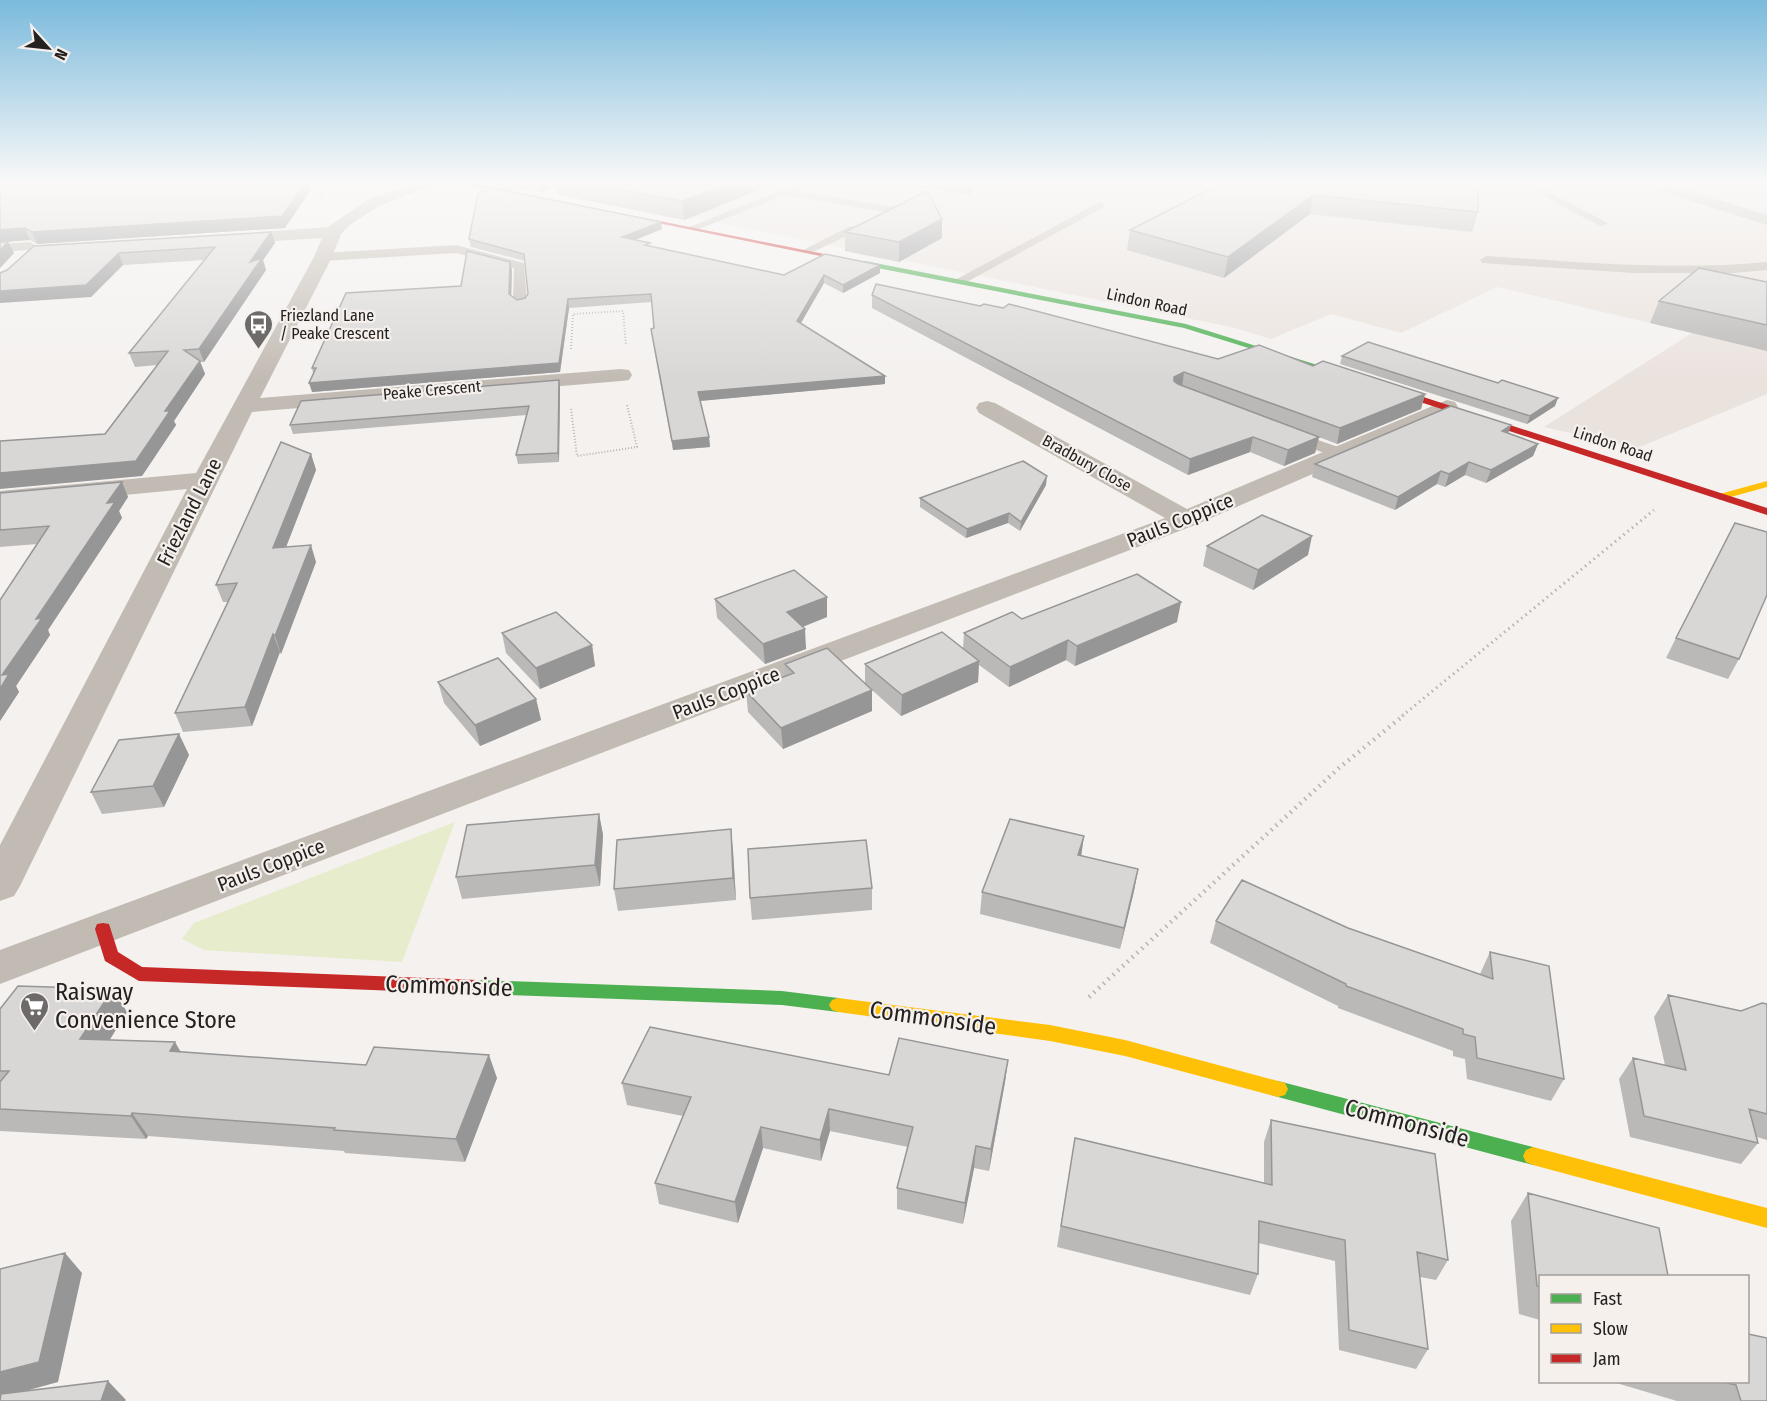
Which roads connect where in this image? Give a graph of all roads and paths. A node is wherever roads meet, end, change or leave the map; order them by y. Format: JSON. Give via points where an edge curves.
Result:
{"nodes":[{"id":1,"x":53,"y":249,"type":"edge"},
{"id":2,"x":325,"y":249,"type":"edge"},
{"id":3,"x":450,"y":249,"type":"edge"},
{"id":4,"x":457,"y":249,"type":"edge"},
{"id":5,"x":805,"y":249,"type":"edge"},
{"id":6,"x":1018,"y":249,"type":"edge"},
{"id":7,"x":808,"y":250,"type":"joint"},
{"id":8,"x":36,"y":251,"type":"joint"},
{"id":9,"x":322,"y":257,"type":"junction"},
{"id":10,"x":1486,"y":260,"type":"dead end"},
{"id":11,"x":16,"y":264,"type":"edge"},
{"id":12,"x":1767,"y":266,"type":"edge"},
{"id":13,"x":961,"y":280,"type":"junction"},
{"id":14,"x":520,"y":302,"type":"edge"},
{"id":15,"x":621,"y":375,"type":"dead end"},
{"id":16,"x":244,"y":406,"type":"junction"},
{"id":17,"x":1447,"y":407,"type":"junction"},
{"id":18,"x":963,"y":415,"type":"dead end"},
{"id":19,"x":1271,"y":428,"type":"edge"},
{"id":20,"x":1338,"y":453,"type":"junction"},
{"id":21,"x":205,"y":480,"type":"junction"},
{"id":22,"x":1767,"y":484,"type":"edge"},
{"id":23,"x":1685,"y":485,"type":"junction"},
{"id":24,"x":1720,"y":497,"type":"junction"},
{"id":25,"x":0,"y":499,"type":"edge"},
{"id":26,"x":1767,"y":512,"type":"edge"},
{"id":27,"x":1186,"y":519,"type":"junction"},
{"id":28,"x":3,"y":874,"type":"edge"},
{"id":29,"x":103,"y":929,"type":"junction"},
{"id":30,"x":0,"y":967,"type":"edge"},
{"id":31,"x":1050,"y":1033,"type":"junction"},
{"id":32,"x":1767,"y":1218,"type":"edge"}],
"edges":[{"from":1,"to":8,"type":"street"},
{"from":2,"to":9,"type":"street","name":"Friezland Lane"},
{"from":3,"to":9,"type":"lane"},
{"from":4,"to":14,"type":"lane","via":[[520,266]]},
{"from":5,"to":7,"type":"main road","name":"Lindon Road"},
{"from":6,"to":13,"type":"lane"},
{"from":7,"to":13,"type":"main road","name":"Lindon Road"},
{"from":8,"to":11,"type":"street"},
{"from":9,"to":16,"type":"street","name":"Friezland Lane"},
{"from":10,"to":12,"type":"lane","via":[[1633,269],[1733,270]]},
{"from":13,"to":17,"type":"main road","name":"Lindon Road","via":[[1186,326]]},
{"from":15,"to":16,"type":"street","name":"Peake Crescent"},
{"from":16,"to":21,"type":"street","name":"Friezland Lane"},
{"from":17,"to":20,"type":"street","name":"Pauls Coppice"},
{"from":17,"to":23,"type":"main road","name":"Lindon Road"},
{"from":18,"to":27,"type":"street","name":"Bradbury Close","via":[[995,405]]},
{"from":19,"to":20,"type":"lane"},
{"from":20,"to":27,"type":"street","name":"Pauls Coppice"},
{"from":21,"to":25,"type":"street"},
{"from":21,"to":28,"type":"street","name":"Friezland Lane"},
{"from":22,"to":24,"type":"main road"},
{"from":23,"to":24,"type":"main road","name":"Lindon Road"},
{"from":23,"to":31,"type":"path","via":[[1339,768]]},
{"from":24,"to":26,"type":"main road","name":"Lindon Road"},
{"from":27,"to":29,"type":"street","name":"Pauls Coppice"},
{"from":29,"to":30,"type":"street","name":"Pauls Coppice"},
{"from":29,"to":31,"type":"main road","name":"Commonside","via":[[111,956],[139,974],[782,998]]},
{"from":31,"to":32,"type":"main road","name":"Commonside","via":[[1125,1048]]}]}
